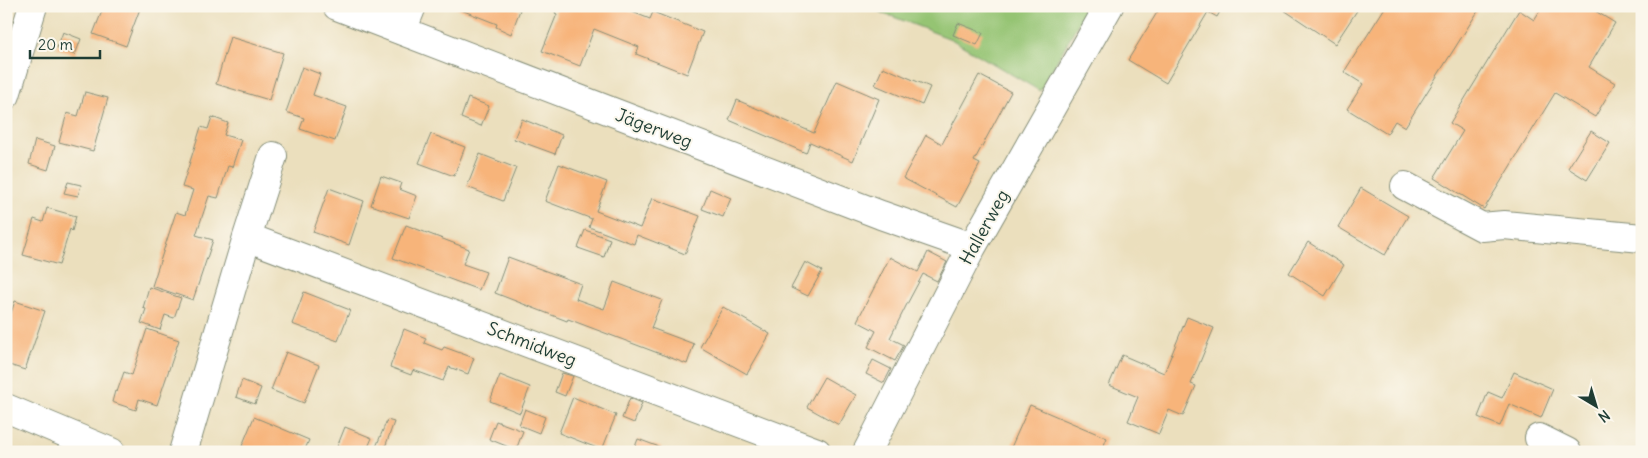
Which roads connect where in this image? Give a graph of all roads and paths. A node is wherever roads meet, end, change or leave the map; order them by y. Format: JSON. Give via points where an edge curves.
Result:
{"nodes":[{"id":1,"x":33,"y":6,"type":"edge"},
{"id":2,"x":337,"y":6,"type":"edge"},
{"id":3,"x":412,"y":6,"type":"edge"},
{"id":4,"x":1109,"y":6,"type":"edge"},
{"id":5,"x":402,"y":31,"type":"junction"},
{"id":6,"x":6,"y":95,"type":"edge"},
{"id":7,"x":273,"y":156,"type":"dead end"},
{"id":8,"x":1405,"y":186,"type":"dead end"},
{"id":9,"x":247,"y":236,"type":"junction"},
{"id":10,"x":1642,"y":238,"type":"edge"},
{"id":11,"x":972,"y":247,"type":"junction"},
{"id":12,"x":6,"y":408,"type":"edge"},
{"id":13,"x":1539,"y":438,"type":"dead end"},
{"id":14,"x":111,"y":452,"type":"edge"},
{"id":15,"x":183,"y":452,"type":"edge"},
{"id":16,"x":817,"y":452,"type":"edge"},
{"id":17,"x":867,"y":452,"type":"edge"},
{"id":18,"x":1567,"y":452,"type":"edge"}],
"edges":[{"from":1,"to":6,"type":"street"},
{"from":2,"to":5,"type":"street","name":"Jägerweg"},
{"from":3,"to":5,"type":"street"},
{"from":4,"to":11,"type":"street","name":"Hallerweg"},
{"from":5,"to":11,"type":"street","name":"Jägerweg"},
{"from":7,"to":9,"type":"street"},
{"from":8,"to":10,"type":"street","via":[[1482,227],[1504,225]]},
{"from":9,"to":15,"type":"street"},
{"from":9,"to":16,"type":"street","name":"Schmidweg"},
{"from":11,"to":17,"type":"street","name":"Hallerweg"},
{"from":12,"to":14,"type":"street"},
{"from":13,"to":18,"type":"street"}]}
